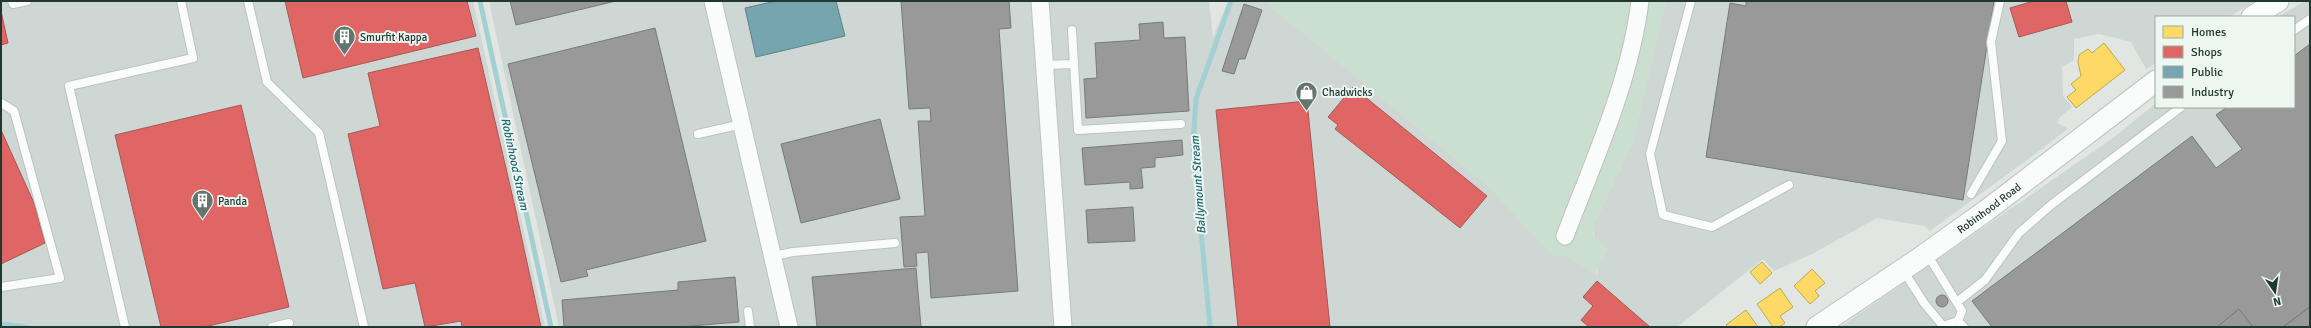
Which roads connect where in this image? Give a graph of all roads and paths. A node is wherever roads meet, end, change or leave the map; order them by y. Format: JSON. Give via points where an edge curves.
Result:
{"nodes":[{"id":1,"x":12,"y":1,"type":"edge"},
{"id":2,"x":27,"y":1,"type":"edge"},
{"id":3,"x":181,"y":1,"type":"edge"},
{"id":4,"x":248,"y":1,"type":"edge"},
{"id":5,"x":713,"y":1,"type":"edge"},
{"id":6,"x":1040,"y":1,"type":"edge"},
{"id":7,"x":1640,"y":1,"type":"edge"},
{"id":8,"x":1691,"y":1,"type":"edge"},
{"id":9,"x":2000,"y":1,"type":"edge"},
{"id":10,"x":2278,"y":1,"type":"edge"},
{"id":11,"x":2254,"y":16,"type":"edge"},
{"id":12,"x":2310,"y":19,"type":"edge"},
{"id":13,"x":2295,"y":29,"type":"edge"},
{"id":14,"x":1072,"y":30,"type":"dead end"},
{"id":15,"x":1074,"y":64,"type":"junction"},
{"id":16,"x":1044,"y":65,"type":"junction"},
{"id":17,"x":2155,"y":82,"type":"edge"},
{"id":18,"x":1,"y":103,"type":"edge"},
{"id":19,"x":2180,"y":108,"type":"edge"},
{"id":20,"x":742,"y":124,"type":"junction"},
{"id":21,"x":1181,"y":124,"type":"dead end"},
{"id":22,"x":698,"y":134,"type":"dead end"},
{"id":23,"x":1789,"y":185,"type":"dead end"},
{"id":24,"x":1971,"y":194,"type":"dead end"},
{"id":25,"x":1565,"y":236,"type":"dead end"},
{"id":26,"x":895,"y":243,"type":"dead end"},
{"id":27,"x":1927,"y":253,"type":"junction"},
{"id":28,"x":773,"y":256,"type":"junction"},
{"id":29,"x":1903,"y":270,"type":"junction"},
{"id":30,"x":1,"y":287,"type":"edge"},
{"id":31,"x":1957,"y":302,"type":"junction"},
{"id":32,"x":748,"y":311,"type":"dead end"},
{"id":33,"x":289,"y":323,"type":"dead end"},
{"id":34,"x":1961,"y":324,"type":"edge"},
{"id":35,"x":125,"y":327,"type":"edge"},
{"id":36,"x":272,"y":327,"type":"edge"},
{"id":37,"x":364,"y":327,"type":"edge"},
{"id":38,"x":750,"y":327,"type":"edge"},
{"id":39,"x":789,"y":327,"type":"edge"},
{"id":40,"x":1063,"y":327,"type":"edge"},
{"id":41,"x":1817,"y":327,"type":"edge"}],
"edges":[{"from":1,"to":2,"type":"lane","via":[[13,4]]},
{"from":3,"to":35,"type":"lane","via":[[193,58],[69,86]]},
{"from":4,"to":37,"type":"lane","via":[[267,82],[319,133]]},
{"from":5,"to":20,"type":"street"},
{"from":6,"to":16,"type":"street"},
{"from":7,"to":25,"type":"street","via":[[1637,25],[1615,104]]},
{"from":8,"to":23,"type":"lane","via":[[1650,154],[1663,215],[1712,226]]},
{"from":9,"to":24,"type":"lane","via":[[1991,42],[2002,141]]},
{"from":10,"to":11,"type":"street"},
{"from":12,"to":13,"type":"lane"},
{"from":14,"to":15,"type":"lane"},
{"from":15,"to":16,"type":"lane"},
{"from":15,"to":21,"type":"lane","via":[[1078,130]]},
{"from":16,"to":40,"type":"street"},
{"from":17,"to":27,"type":"street","name":"Robinhood Road"},
{"from":18,"to":30,"type":"lane","via":[[14,111],[60,278]]},
{"from":19,"to":31,"type":"lane","via":[[2051,205],[2019,233],[1985,280]]},
{"from":20,"to":22,"type":"lane"},
{"from":20,"to":28,"type":"street"},
{"from":26,"to":28,"type":"lane"},
{"from":27,"to":29,"type":"street","name":"Robinhood Road"},
{"from":27,"to":31,"type":"lane"},
{"from":28,"to":39,"type":"street"},
{"from":29,"to":34,"type":"lane","via":[[1924,303],[1943,326]]},
{"from":29,"to":41,"type":"street","name":"Robinhood Road"},
{"from":31,"to":34,"type":"lane","via":[[1962,311]]},
{"from":32,"to":38,"type":"lane"},
{"from":33,"to":36,"type":"lane"}]}
